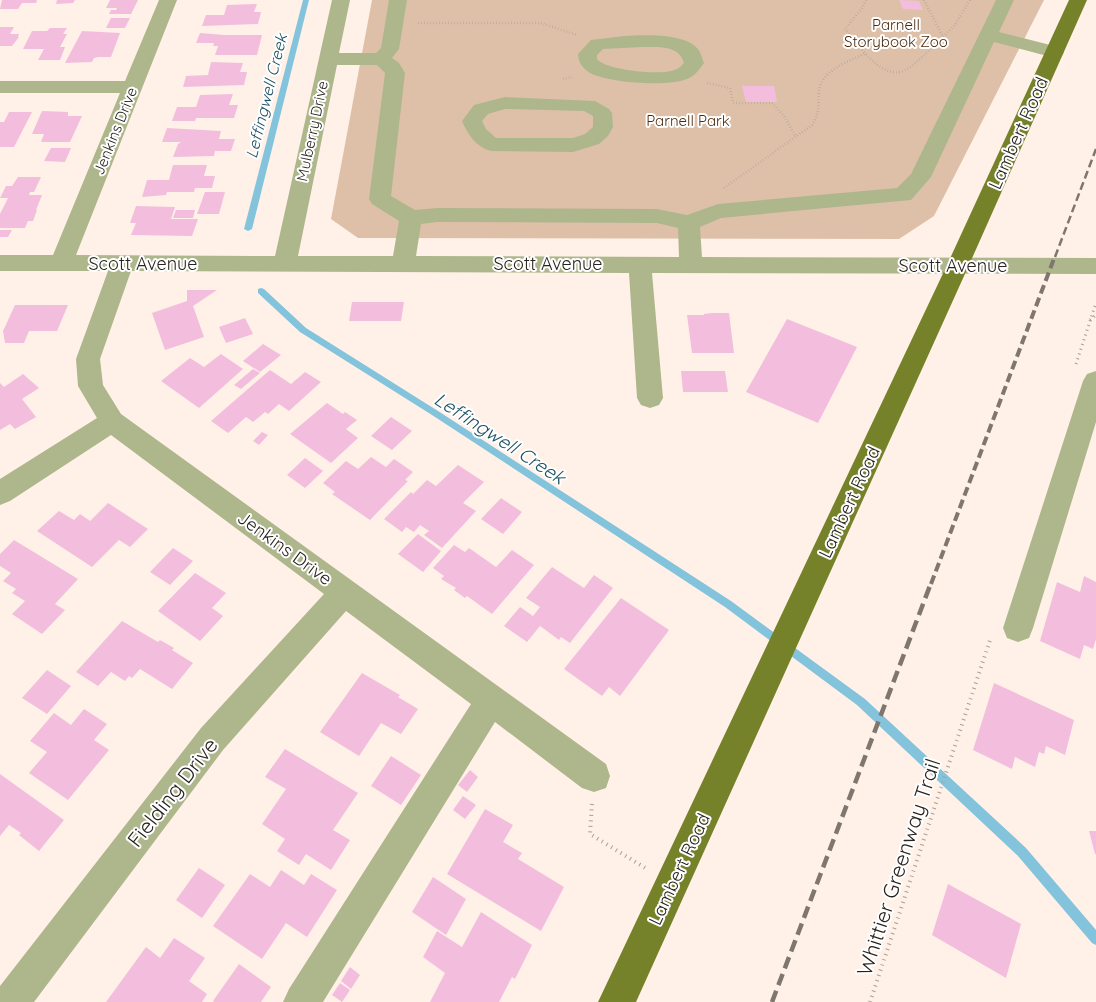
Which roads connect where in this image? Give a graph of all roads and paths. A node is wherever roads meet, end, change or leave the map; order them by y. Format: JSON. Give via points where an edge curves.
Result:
{"nodes":[{"id":1,"x":168,"y":0,"type":"edge"},
{"id":2,"x":341,"y":0,"type":"edge"},
{"id":3,"x":398,"y":0,"type":"edge"},
{"id":4,"x":866,"y":0,"type":"edge"},
{"id":5,"x":924,"y":0,"type":"edge"},
{"id":6,"x":970,"y":0,"type":"edge"},
{"id":7,"x":1005,"y":0,"type":"edge"},
{"id":8,"x":1078,"y":0,"type":"edge"},
{"id":9,"x":394,"y":23,"type":"junction"},
{"id":10,"x":988,"y":35,"type":"junction"},
{"id":11,"x":943,"y":37,"type":"junction"},
{"id":12,"x":604,"y":43,"type":"junction"},
{"id":13,"x":1054,"y":52,"type":"junction"},
{"id":14,"x":866,"y":53,"type":"junction"},
{"id":15,"x":328,"y":59,"type":"junction"},
{"id":16,"x":382,"y":59,"type":"junction"},
{"id":17,"x":680,"y":75,"type":"junction"},
{"id":18,"x":132,"y":87,"type":"junction"},
{"id":19,"x":0,"y":88,"type":"edge"},
{"id":20,"x":552,"y":103,"type":"joint"},
{"id":21,"x":796,"y":137,"type":"junction"},
{"id":22,"x":716,"y":193,"type":"dead end"},
{"id":23,"x":411,"y":218,"type":"junction"},
{"id":24,"x":689,"y":223,"type":"junction"},
{"id":25,"x":285,"y":262,"type":"junction"},
{"id":26,"x":0,"y":263,"type":"edge"},
{"id":27,"x":61,"y":263,"type":"junction"},
{"id":28,"x":403,"y":263,"type":"junction"},
{"id":29,"x":122,"y":264,"type":"junction"},
{"id":30,"x":640,"y":264,"type":"junction"},
{"id":31,"x":691,"y":264,"type":"junction"},
{"id":32,"x":958,"y":265,"type":"junction"},
{"id":33,"x":1096,"y":266,"type":"edge"},
{"id":34,"x":1096,"y":303,"type":"edge"},
{"id":35,"x":1096,"y":315,"type":"edge"},
{"id":36,"x":1096,"y":381,"type":"edge"},
{"id":37,"x":650,"y":398,"type":"dead end"},
{"id":38,"x":112,"y":421,"type":"junction"},
{"id":39,"x":0,"y":493,"type":"edge"},
{"id":40,"x":344,"y":592,"type":"junction"},
{"id":41,"x":1018,"y":628,"type":"dead end"},
{"id":42,"x":491,"y":700,"type":"junction"},
{"id":43,"x":957,"y":742,"type":"dead end"},
{"id":44,"x":594,"y":776,"type":"joint"},
{"id":45,"x":672,"y":884,"type":"junction"},
{"id":46,"x":11,"y":1002,"type":"edge"},
{"id":47,"x":302,"y":1002,"type":"edge"},
{"id":48,"x":617,"y":1002,"type":"edge"},
{"id":49,"x":870,"y":1002,"type":"edge"}],
"edges":[{"from":1,"to":18,"type":"street","name":"Jenkins Drive"},
{"from":2,"to":15,"type":"street","name":"Mulberry Drive"},
{"from":3,"to":9,"type":"street"},
{"from":4,"to":14,"type":"path","via":[[845,29]]},
{"from":5,"to":11,"type":"path"},
{"from":6,"to":11,"type":"path","via":[[955,25]]},
{"from":7,"to":10,"type":"street"},
{"from":8,"to":13,"type":"main road","name":"Lambert Road"},
{"from":9,"to":12,"type":"path","via":[[541,24]]},
{"from":9,"to":16,"type":"street","via":[[390,49]]},
{"from":10,"to":13,"type":"street"},
{"from":10,"to":24,"type":"street","via":[[920,177],[903,195],[718,211]]},
{"from":11,"to":14,"type":"path","via":[[904,71],[892,72],[877,66]]},
{"from":12,"to":17,"type":"street","via":[[654,42],[684,48],[694,63],[688,72]]},
{"from":12,"to":17,"type":"street","via":[[593,47],[587,54],[589,62],[598,70],[651,78]]},
{"from":13,"to":32,"type":"main road","name":"Lambert Road"},
{"from":14,"to":21,"type":"path","via":[[833,71],[822,81],[818,90],[819,115]]},
{"from":15,"to":16,"type":"street"},
{"from":15,"to":25,"type":"street","name":"Mulberry Drive"},
{"from":16,"to":23,"type":"street","via":[[395,73],[380,199]]},
{"from":17,"to":21,"type":"path","via":[[730,88],[733,103],[772,103]]},
{"from":18,"to":19,"type":"street"},
{"from":18,"to":27,"type":"street","name":"Jenkins Drive"},
{"from":20,"to":20,"type":"street","via":[[486,106],[475,114],[472,121],[482,139],[503,146],[573,145],[591,140],[603,130],[605,121],[597,109],[588,105]]},
{"from":21,"to":22,"type":"path"},
{"from":23,"to":24,"type":"street","via":[[437,215],[657,216]]},
{"from":23,"to":28,"type":"street"},
{"from":24,"to":31,"type":"street"},
{"from":25,"to":28,"type":"street","name":"Scott Avenue"},
{"from":25,"to":29,"type":"street","name":"Scott Avenue"},
{"from":26,"to":27,"type":"street","name":"Scott Avenue"},
{"from":27,"to":29,"type":"street","name":"Scott Avenue"},
{"from":28,"to":30,"type":"street","name":"Scott Avenue"},
{"from":29,"to":38,"type":"street","name":"Jenkins Drive","via":[[88,359],[91,386]]},
{"from":30,"to":31,"type":"street","name":"Scott Avenue"},
{"from":30,"to":37,"type":"street"},
{"from":31,"to":32,"type":"street","name":"Scott Avenue"},
{"from":32,"to":33,"type":"street","name":"Scott Avenue"},
{"from":32,"to":45,"type":"main road","name":"Lambert Road"},
{"from":34,"to":35,"type":"path","via":[[1089,321]]},
{"from":36,"to":41,"type":"street"},
{"from":38,"to":39,"type":"street"},
{"from":38,"to":40,"type":"street","name":"Jenkins Drive"},
{"from":40,"to":42,"type":"street","name":"Jenkins Drive"},
{"from":40,"to":46,"type":"street","name":"Fielding Drive","via":[[212,739]]},
{"from":42,"to":44,"type":"street","name":"Jenkins Drive"},
{"from":42,"to":47,"type":"street"},
{"from":43,"to":49,"type":"path","name":"Whittier Greenway Trail"},
{"from":44,"to":45,"type":"path","via":[[590,834]]},
{"from":45,"to":48,"type":"main road","name":"Lambert Road"}]}
